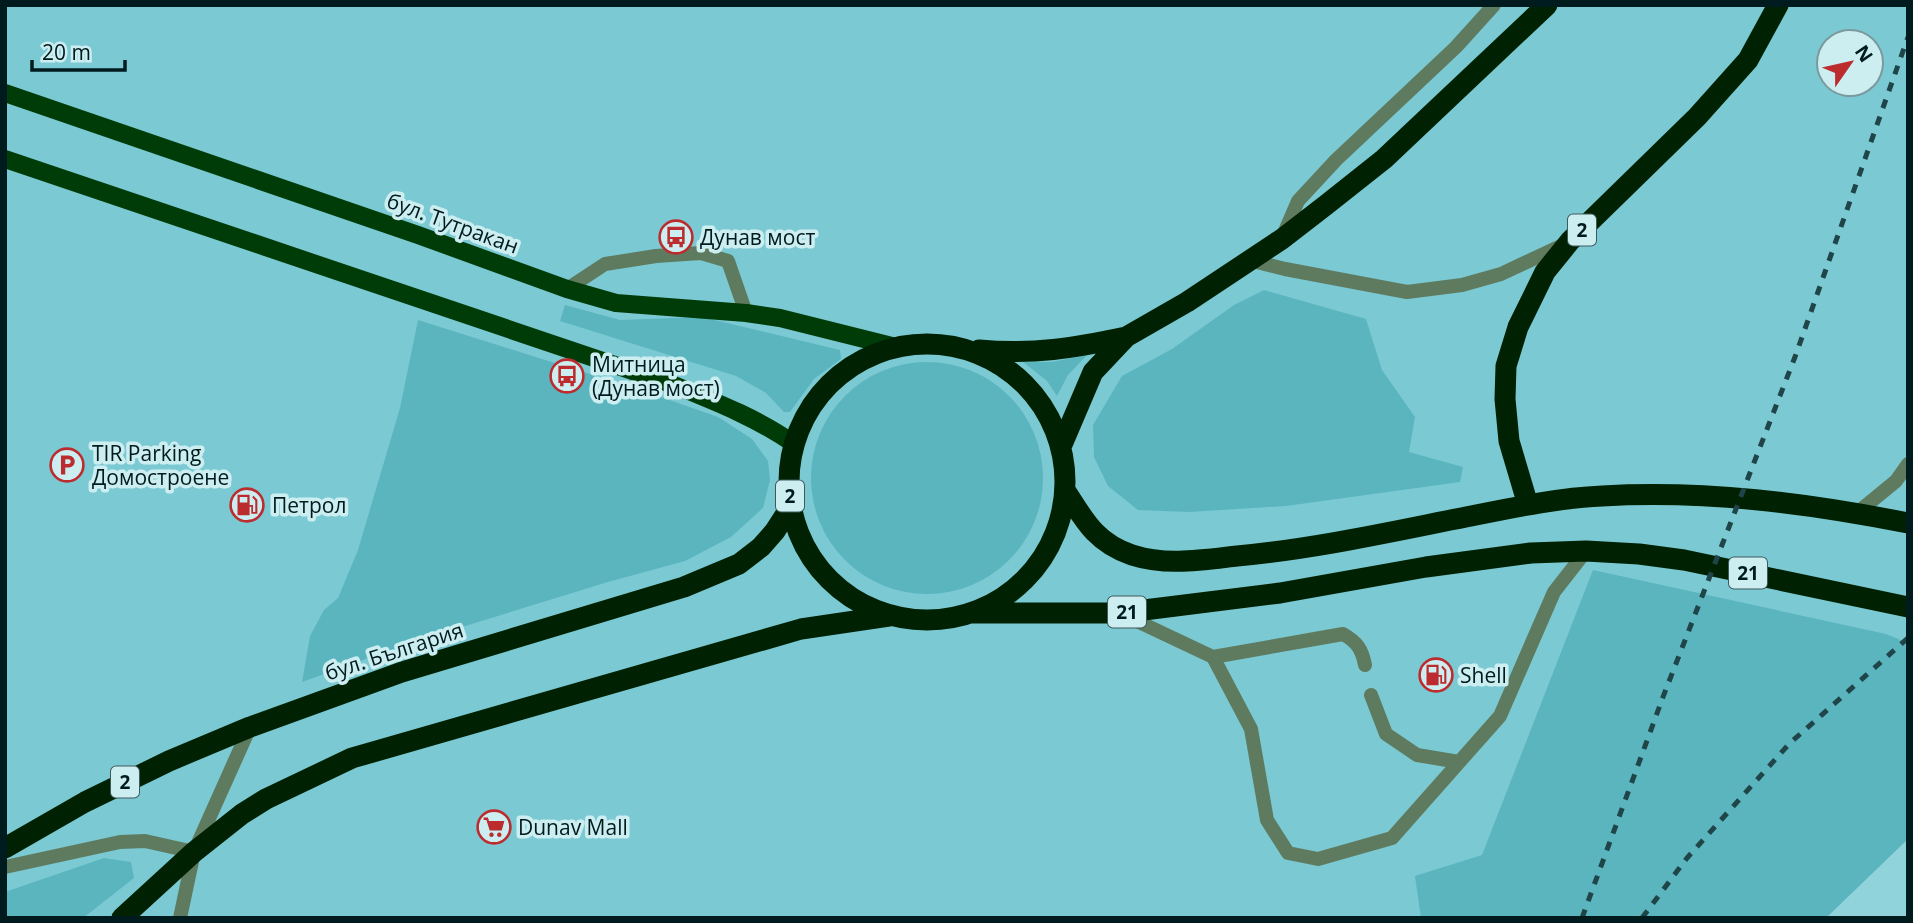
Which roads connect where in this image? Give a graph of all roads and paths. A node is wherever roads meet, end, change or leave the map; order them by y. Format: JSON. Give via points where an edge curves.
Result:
{"nodes":[{"id":1,"x":1494,"y":5,"type":"edge"},
{"id":2,"x":1547,"y":5,"type":"edge"},
{"id":3,"x":1778,"y":5,"type":"edge"},
{"id":4,"x":5,"y":93,"type":"edge"},
{"id":5,"x":5,"y":159,"type":"edge"},
{"id":6,"x":1282,"y":239,"type":"junction"},
{"id":7,"x":1570,"y":241,"type":"junction"},
{"id":8,"x":1249,"y":260,"type":"junction"},
{"id":9,"x":567,"y":289,"type":"junction"},
{"id":10,"x":746,"y":313,"type":"junction"},
{"id":11,"x":1126,"y":337,"type":"junction"},
{"id":12,"x":896,"y":347,"type":"junction"},
{"id":13,"x":964,"y":349,"type":"junction"},
{"id":14,"x":794,"y":444,"type":"junction"},
{"id":15,"x":1061,"y":447,"type":"junction"},
{"id":16,"x":1908,"y":464,"type":"edge"},
{"id":17,"x":1065,"y":490,"type":"junction"},
{"id":18,"x":1528,"y":505,"type":"junction"},
{"id":19,"x":791,"y":506,"type":"junction"},
{"id":20,"x":1857,"y":513,"type":"junction"},
{"id":21,"x":1908,"y":523,"type":"edge"},
{"id":22,"x":1586,"y":551,"type":"junction"},
{"id":23,"x":1908,"y":607,"type":"edge"},
{"id":24,"x":1120,"y":613,"type":"junction"},
{"id":25,"x":972,"y":614,"type":"junction"},
{"id":26,"x":889,"y":616,"type":"junction"},
{"id":27,"x":1213,"y":657,"type":"junction"},
{"id":28,"x":1365,"y":665,"type":"dead end"},
{"id":29,"x":1371,"y":695,"type":"dead end"},
{"id":30,"x":250,"y":727,"type":"junction"},
{"id":31,"x":1459,"y":762,"type":"junction"},
{"id":32,"x":5,"y":848,"type":"edge"},
{"id":33,"x":194,"y":852,"type":"junction"},
{"id":34,"x":5,"y":867,"type":"edge"},
{"id":35,"x":122,"y":918,"type":"edge"},
{"id":36,"x":180,"y":918,"type":"edge"}],
"edges":[{"from":1,"to":6,"type":"street","via":[[1298,201]]},
{"from":2,"to":6,"type":"highway","number":"2","via":[[1384,159]]},
{"from":3,"to":7,"type":"highway","number":"2","via":[[1748,60],[1697,117]]},
{"from":4,"to":9,"type":"main road","name":"бул. Тутракан"},
{"from":5,"to":14,"type":"main road","via":[[674,385],[741,413]]},
{"from":6,"to":8,"type":"highway","number":"2"},
{"from":7,"to":8,"type":"street","via":[[1501,274],[1407,292]]},
{"from":7,"to":18,"type":"highway","number":"2","via":[[1545,272],[1518,327],[1506,366],[1509,441]]},
{"from":8,"to":11,"type":"highway","number":"2"},
{"from":9,"to":10,"type":"main road","name":"бул. Тутракан","via":[[616,303]]},
{"from":9,"to":10,"type":"street","via":[[605,264],[701,253],[728,261]]},
{"from":10,"to":12,"type":"main road","name":"бул. Тутракан"},
{"from":11,"to":13,"type":"highway","via":[[1072,349],[1017,353]]},
{"from":11,"to":15,"type":"highway","number":"2","via":[[1093,372]]},
{"from":12,"to":13,"type":"highway","number":"2","via":[[930,344]]},
{"from":12,"to":14,"type":"highway","number":"2","via":[[861,360],[832,382],[808,410]]},
{"from":13,"to":15,"type":"highway","number":"2","via":[[997,362],[1025,385],[1047,413]]},
{"from":14,"to":19,"type":"highway","number":"2"},
{"from":15,"to":17,"type":"highway","number":"2"},
{"from":16,"to":20,"type":"street","via":[[1896,481]]},
{"from":17,"to":18,"type":"highway","number":"2","via":[[1088,526],[1107,544],[1133,555],[1173,562],[1264,554]]},
{"from":17,"to":25,"type":"highway","number":"2","via":[[1058,530],[1038,566],[1009,594]]},
{"from":18,"to":20,"type":"highway","number":"2","via":[[1601,496],[1681,494]]},
{"from":19,"to":26,"type":"highway","number":"2","via":[[802,543],[824,575],[854,600]]},
{"from":19,"to":30,"type":"highway","name":"бул. България","number":"2","via":[[761,547],[740,564],[608,611],[402,671]]},
{"from":20,"to":21,"type":"highway","number":"2"},
{"from":22,"to":23,"type":"highway","number":"21","via":[[1685,560]]},
{"from":22,"to":24,"type":"highway","number":"21","via":[[1531,553]]},
{"from":22,"to":31,"type":"street","via":[[1554,592],[1500,716]]},
{"from":24,"to":25,"type":"highway","number":"21"},
{"from":24,"to":27,"type":"street"},
{"from":25,"to":26,"type":"highway","number":"2","via":[[931,621]]},
{"from":26,"to":33,"type":"highway","number":"2","via":[[801,629],[352,758],[266,799]]},
{"from":27,"to":28,"type":"street","via":[[1343,634],[1356,641]]},
{"from":27,"to":31,"type":"street","via":[[1251,729],[1267,820],[1289,853],[1318,859],[1392,838]]},
{"from":29,"to":31,"type":"street","via":[[1386,734],[1418,755]]},
{"from":30,"to":32,"type":"highway","name":"бул. България","number":"2","via":[[85,802]]},
{"from":30,"to":33,"type":"street"},
{"from":33,"to":34,"type":"street","via":[[145,841],[120,842]]},
{"from":33,"to":35,"type":"highway","number":"2"},
{"from":33,"to":36,"type":"street"}]}
